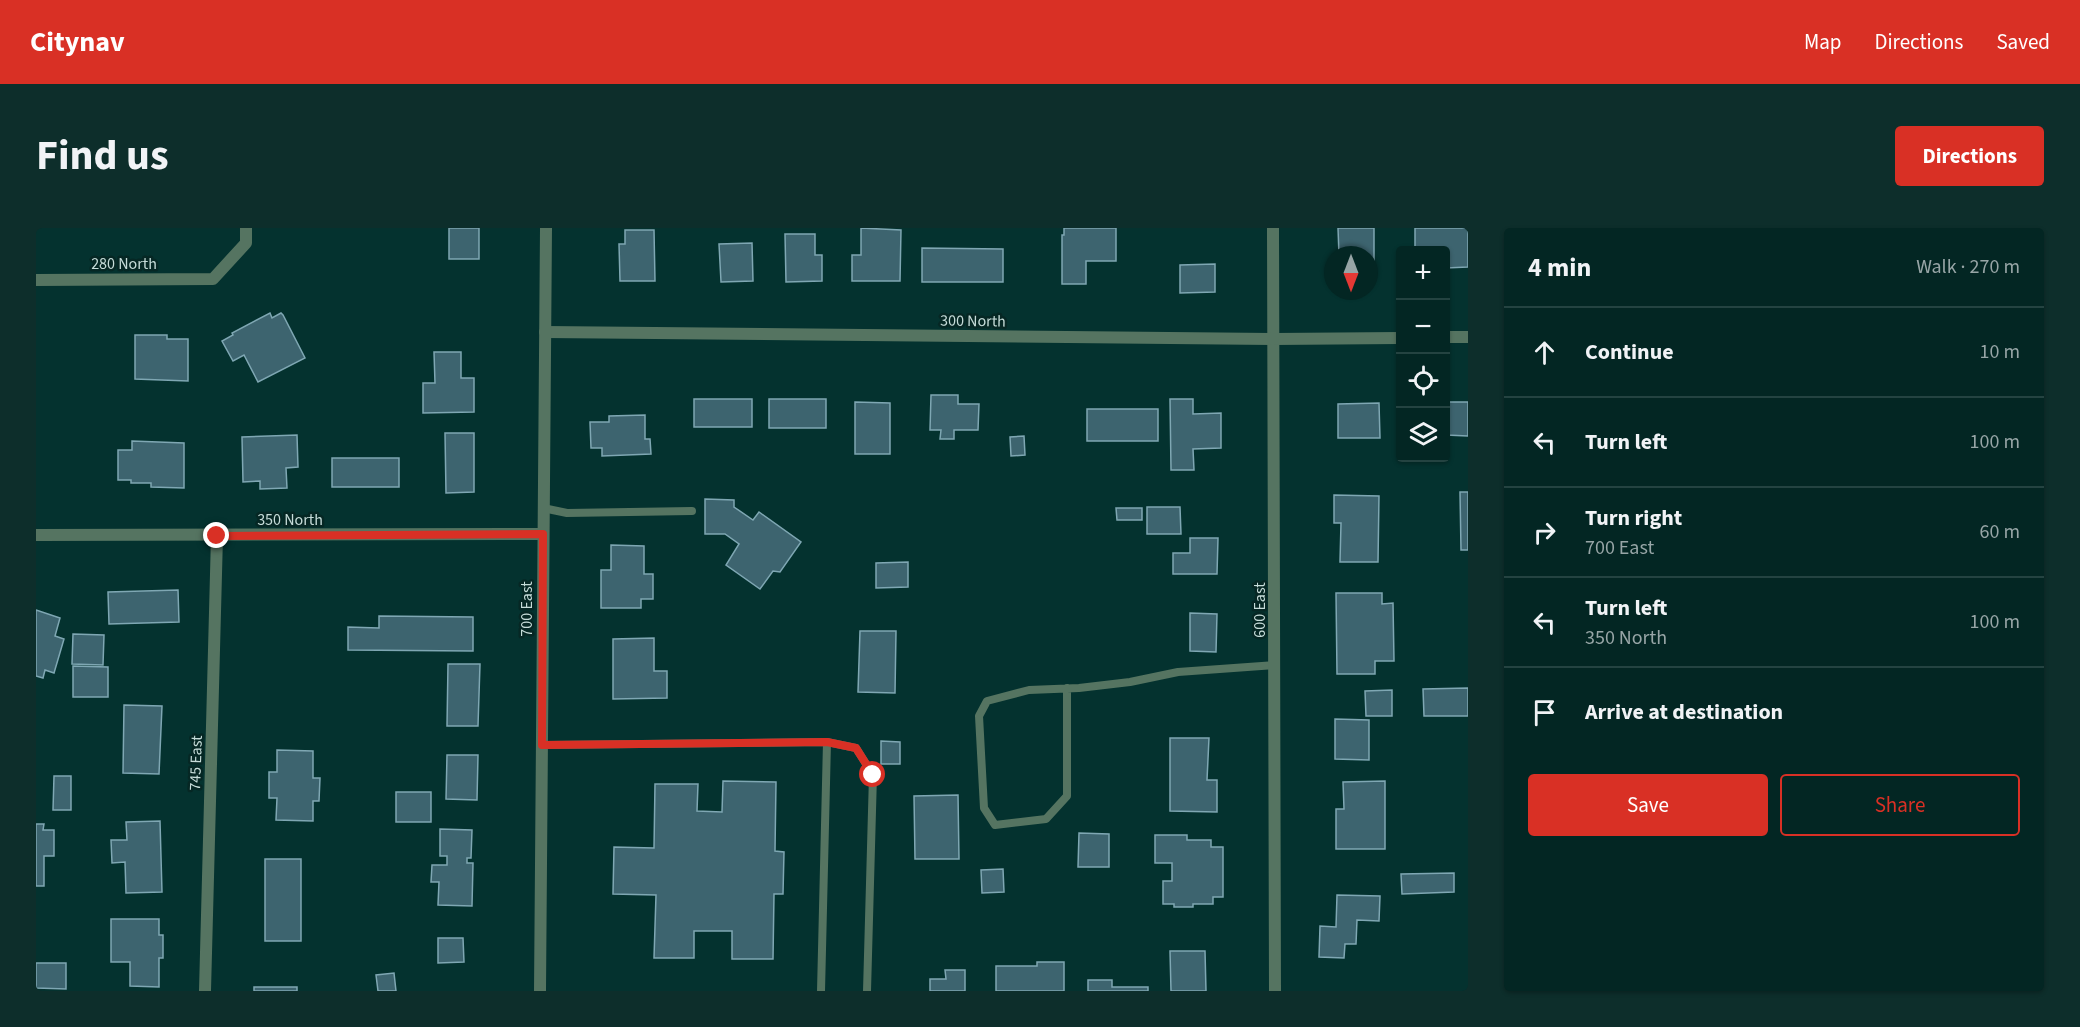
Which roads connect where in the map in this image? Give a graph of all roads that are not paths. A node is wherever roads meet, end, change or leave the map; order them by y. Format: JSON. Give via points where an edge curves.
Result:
{"nodes":[{"id":1,"x":246,"y":228,"type":"edge"},
{"id":2,"x":546,"y":228,"type":"edge"},
{"id":3,"x":1273,"y":228,"type":"edge"},
{"id":4,"x":36,"y":280,"type":"edge"},
{"id":5,"x":545,"y":332,"type":"junction"},
{"id":6,"x":1450,"y":337,"type":"edge"},
{"id":7,"x":1468,"y":337,"type":"edge"},
{"id":8,"x":1396,"y":338,"type":"edge"},
{"id":9,"x":1274,"y":339,"type":"junction"},
{"id":10,"x":543,"y":508,"type":"junction"},
{"id":11,"x":692,"y":511,"type":"dead end"},
{"id":12,"x":543,"y":534,"type":"junction"},
{"id":13,"x":36,"y":535,"type":"edge"},
{"id":14,"x":217,"y":536,"type":"junction"},
{"id":15,"x":1276,"y":665,"type":"junction"},
{"id":16,"x":1067,"y":688,"type":"junction"},
{"id":17,"x":827,"y":742,"type":"junction"},
{"id":18,"x":542,"y":745,"type":"junction"},
{"id":19,"x":205,"y":991,"type":"edge"},
{"id":20,"x":540,"y":991,"type":"edge"},
{"id":21,"x":821,"y":991,"type":"edge"},
{"id":22,"x":867,"y":991,"type":"edge"},
{"id":23,"x":1275,"y":991,"type":"edge"}],
"edges":[{"from":1,"to":4,"type":"street","name":"280 North","via":[[246,243],[213,279]]},
{"from":2,"to":5,"type":"street","name":"700 East"},
{"from":3,"to":9,"type":"street","name":"600 East"},
{"from":5,"to":9,"type":"street","name":"300 North"},
{"from":5,"to":10,"type":"street","name":"700 East"},
{"from":6,"to":7,"type":"street"},
{"from":8,"to":9,"type":"street","name":"300 North"},
{"from":9,"to":15,"type":"street","name":"600 East"},
{"from":10,"to":11,"type":"lane","via":[[567,513]]},
{"from":10,"to":12,"type":"street","name":"700 East"},
{"from":12,"to":14,"type":"street","name":"350 North"},
{"from":12,"to":18,"type":"street","name":"700 East"},
{"from":13,"to":14,"type":"street","name":"350 North"},
{"from":14,"to":19,"type":"street","name":"745 East"},
{"from":15,"to":16,"type":"lane","via":[[1178,672],[1130,682]]},
{"from":15,"to":23,"type":"street","name":"600 East"},
{"from":16,"to":16,"type":"lane","via":[[1029,690],[987,701],[979,716],[984,808],[994,825],[1046,819],[1067,796]]},
{"from":17,"to":18,"type":"lane"},
{"from":17,"to":21,"type":"lane"},
{"from":17,"to":22,"type":"lane","via":[[856,748],[873,775]]},
{"from":18,"to":20,"type":"street","name":"700 East"}]}
